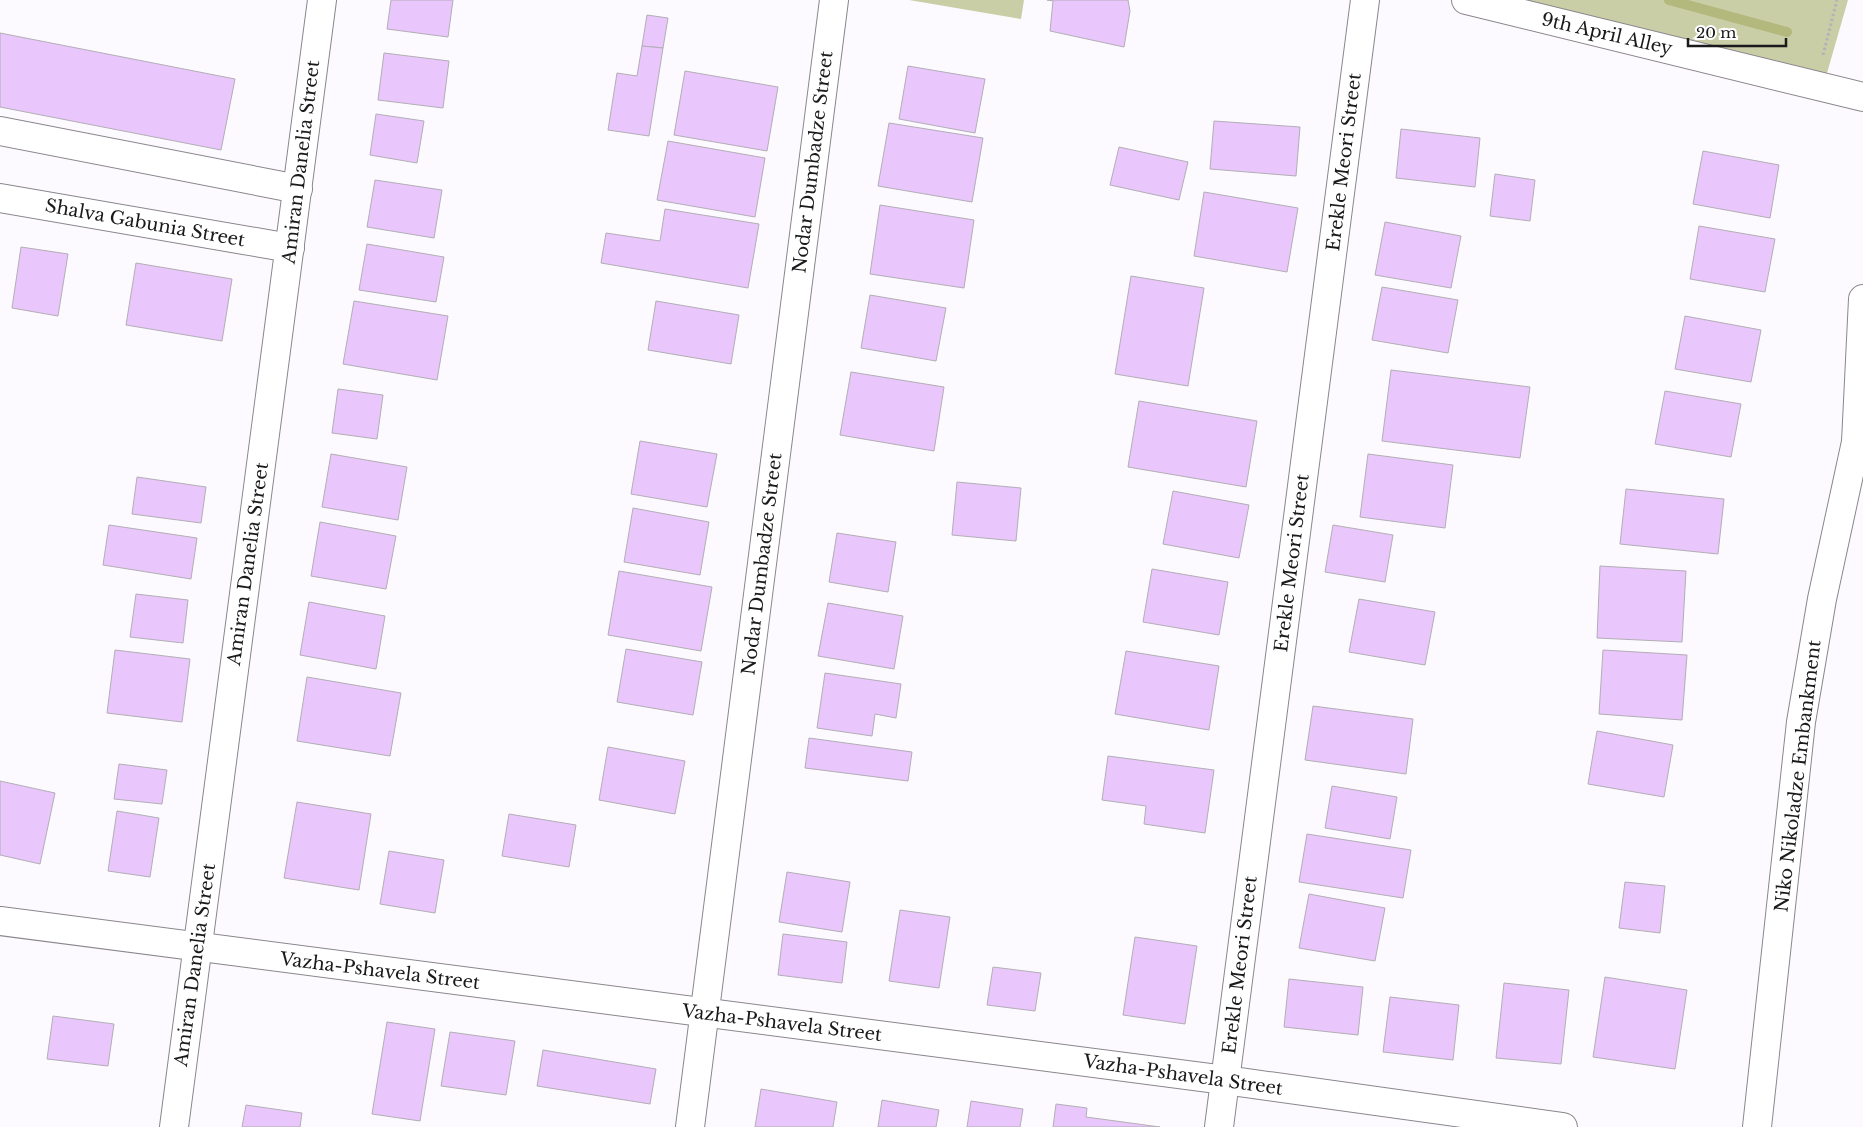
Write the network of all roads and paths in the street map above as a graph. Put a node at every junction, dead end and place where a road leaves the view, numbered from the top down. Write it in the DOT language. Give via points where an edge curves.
graph roads {
  1 [pos="322,0"];
  2 [pos="834,0"];
  3 [pos="1365,0"];
  4 [pos="1466,0"];
  5 [pos="1837,0"];
  6 [pos="1816,84"];
  7 [pos="1863,97"];
  8 [pos="0,131"];
  9 [pos="298,189"];
  10 [pos="0,198"];
  11 [pos="290,248"];
  12 [pos="1863,299"];
  13 [pos="1859,436"];
  14 [pos="0,921"];
  15 [pos="197,947"];
  16 [pos="705,1013"];
  17 [pos="1225,1080"];
  18 [pos="174,1127"];
  19 [pos="690,1127"];
  20 [pos="1219,1127"];
  21 [pos="1563,1127"];
  22 [pos="1757,1127"];
  1 -- 9 [label="street, Amiran Danelia Street"];
  2 -- 16 [label="street, Nodar Dumbadze Street"];
  3 -- 17 [label="street, Erekle Meori Street"];
  4 -- 6 [label="street, 9th April Alley"];
  5 -- 6 [label="path"];
  6 -- 7 [label="street, 9th April Alley"];
  8 -- 9 [label="street"];
  9 -- 11 [label="street, Amiran Danelia Street"];
  10 -- 11 [label="street, Shalva Gabunia Street"];
  11 -- 15 [label="street, Amiran Danelia Street"];
  12 -- 13 [label="street, Niko Nikoladze Embankment"];
  13 -- 22 [label="street, Niko Nikoladze Embankment" via="1822,598 1801,722"];
  14 -- 15 [label="street, Vazha-Pshavela Street"];
  15 -- 16 [label="street, Vazha-Pshavela Street"];
  15 -- 18 [label="street, Amiran Danelia Street"];
  16 -- 17 [label="street, Vazha-Pshavela Street"];
  16 -- 19 [label="street, Nodar Dumbadze Street"];
  17 -- 20 [label="street, Erekle Meori Street"];
  17 -- 21 [label="street, Vazha-Pshavela Street"];
}
